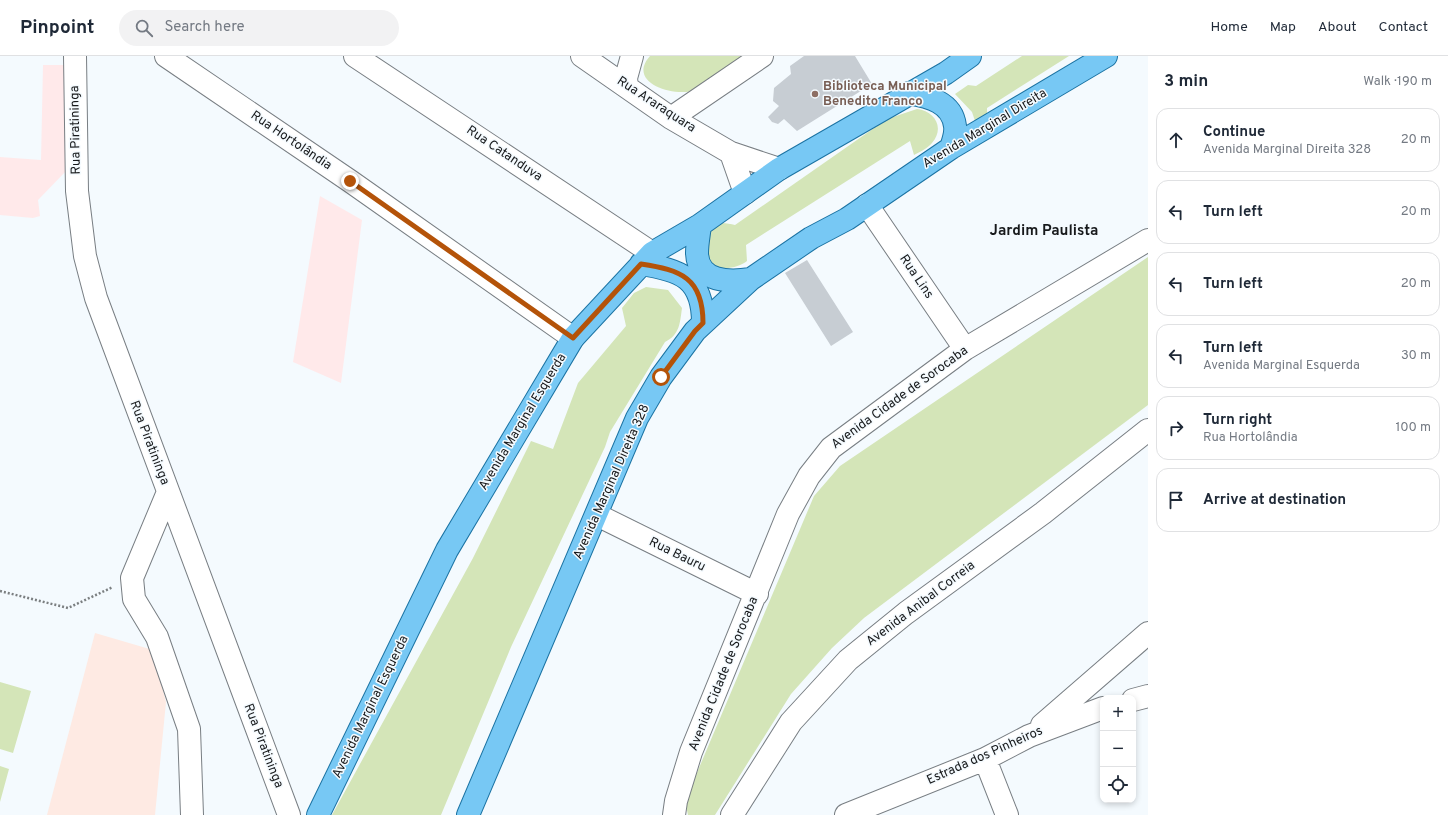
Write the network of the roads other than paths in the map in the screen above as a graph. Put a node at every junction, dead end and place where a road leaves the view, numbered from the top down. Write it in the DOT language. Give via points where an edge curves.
graph roads {
  1 [pos="75,56"];
  2 [pos="166,56"];
  3 [pos="355,56"];
  4 [pos="582,56"];
  5 [pos="632,56"];
  6 [pos="762,56"];
  7 [pos="970,56"];
  8 [pos="1106,56"];
  9 [pos="627,87"];
  10 [pos="909,93"];
  11 [pos="671,118"];
  12 [pos="951,148"];
  13 [pos="731,152"];
  14 [pos="779,169"];
  15 [pos="745,193"];
  16 [pos="867,205"];
  17 [pos="700,225"];
  18 [pos="1148,240"];
  19 [pos="647,259"];
  20 [pos="751,278"];
  21 [pos="703,323"];
  22 [pos="573,338"];
  23 [pos="965,349"];
  24 [pos="1148,430"];
  25 [pos="168,492"];
  26 [pos="597,515"];
  27 [pos="757,594"];
  28 [pos="1148,633"];
  29 [pos="1148,696"];
  30 [pos="1136,699"];
  31 [pos="1100,709"];
  32 [pos="1029,736"];
  33 [pos="985,759"];
  34 [pos="192,815"];
  35 [pos="289,815"];
  36 [pos="318,815"];
  37 [pos="468,815"];
  38 [pos="674,815"];
  39 [pos="732,815"];
  40 [pos="846,815"];
  41 [pos="1007,815"];
  1 -- 25 [label="street, Rua Piratininga" via="76,191 85,256 96,298"];
  2 -- 22 [label="street, Rua Hortolândia" via="350,181"];
  3 -- 19 [label="street, Rua Catanduva"];
  4 -- 9 [label="street, Rua Araraquara"];
  5 -- 9 [label="street" via="626,78"];
  6 -- 11 [label="street"];
  7 -- 10 [label="main road, Avenida Marginal Esquerda"];
  8 -- 12 [label="main road, Avenida Marginal Direita"];
  9 -- 11 [label="street, Rua Araraquara"];
  10 -- 12 [label="main road" via="930,97 943,104 955,126"];
  10 -- 14 [label="main road, Avenida Marginal Esquerda"];
  11 -- 13 [label="street, Rua Araraquara"];
  12 -- 16 [label="main road, Avenida Marginal Direita"];
  13 -- 14 [label="street, Rua Araraquara"];
  13 -- 15 [label="street"];
  14 -- 15 [label="main road, Avenida Marginal Esquerda"];
  15 -- 17 [label="main road, Avenida Marginal Esquerda"];
  16 -- 20 [label="main road, Avenida Marginal Direita 328" via="847,219 810,238"];
  16 -- 23 [label="street, Rua Lins"];
  17 -- 19 [label="main road, Avenida Marginal Esquerda"];
  17 -- 20 [label="main road" via="697,254 700,267 715,279 732,282"];
  18 -- 23 [label="street, Avenida Cidade de Sorocaba"];
  19 -- 21 [label="main road" via="683,275 696,288 703,306"];
  19 -- 22 [label="main road, Avenida Marginal Esquerda"];
  20 -- 21 [label="main road, Avenida Marginal Direita 328"];
  21 -- 26 [label="main road, Avenida Marginal Direita 328" via="661,377 637,418"];
  22 -- 36 [label="main road, Avenida Marginal Esquerda" via="447,550"];
  23 -- 27 [label="street, Avenida Cidade de Sorocaba" via="831,448 809,476 788,514"];
  24 -- 39 [label="street, Avenida Anibal Correia" via="848,660 791,722"];
  25 -- 34 [label="street" via="132,578 134,599 156,636 189,729"];
  25 -- 35 [label="street, Rua Piratininga"];
  26 -- 27 [label="street, Rua Bauru"];
  26 -- 37 [label="main road, Avenida Marginal Direita 328"];
  27 -- 38 [label="street, Avenida Cidade de Sorocaba" via="691,752"];
  28 -- 32 [label="street"];
  29 -- 30 [label="street"];
  31 -- 32 [label="street, Estrada dos Pinheiros"];
  32 -- 33 [label="street, Estrada dos Pinheiros"];
  33 -- 40 [label="street, Estrada dos Pinheiros"];
  33 -- 41 [label="street"];
}
